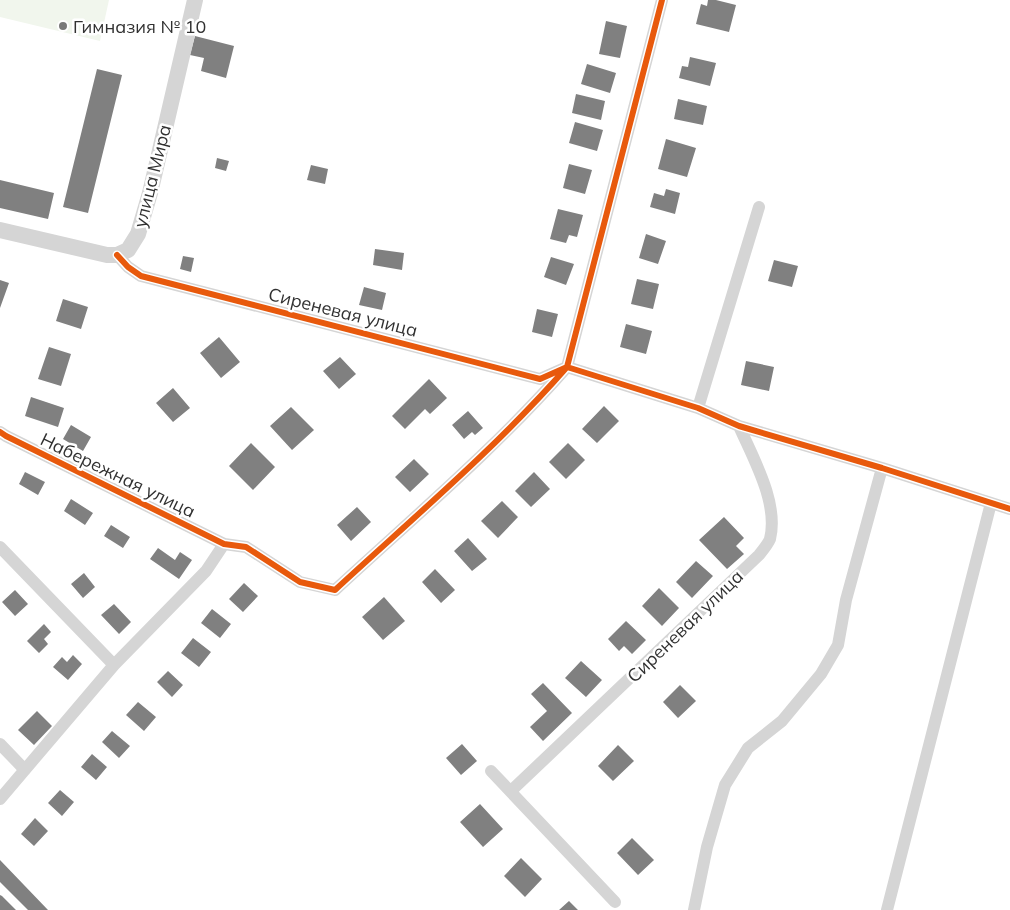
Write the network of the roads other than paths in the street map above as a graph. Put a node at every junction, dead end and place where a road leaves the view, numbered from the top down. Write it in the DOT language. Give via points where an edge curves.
graph roads {
  1 [pos="195,0"];
  2 [pos="662,0"];
  3 [pos="759,207"];
  4 [pos="0,230"];
  5 [pos="117,255"];
  6 [pos="567,367"];
  7 [pos="698,408"];
  8 [pos="740,426"];
  9 [pos="0,432"];
  10 [pos="882,468"];
  11 [pos="991,503"];
  12 [pos="1010,509"];
  13 [pos="224,544"];
  14 [pos="0,547"];
  15 [pos="114,665"];
  16 [pos="0,744"];
  17 [pos="25,770"];
  18 [pos="491,771"];
  19 [pos="510,791"];
  20 [pos="0,800"];
  21 [pos="615,902"];
  22 [pos="694,910"];
  23 [pos="887,910"];
  1 -- 5 [label="street, улица Мира" via="138,234 128,250"];
  2 -- 6 [label="street"];
  3 -- 7 [label="street"];
  4 -- 5 [label="street" via="84,251"];
  5 -- 6 [label="street, Сиреневая улица" via="141,276 540,379"];
  6 -- 7 [label="street"];
  6 -- 13 [label="street" via="453,482 335,590 300,582 246,547"];
  7 -- 8 [label="street"];
  8 -- 10 [label="street"];
  8 -- 19 [label="street, Сиреневая улица" via="763,480 770,506 770,540 759,555"];
  9 -- 13 [label="street, Набережная улица"];
  10 -- 11 [label="street"];
  10 -- 22 [label="street" via="846,600 838,645 821,674 782,721 748,748 725,785 707,847"];
  11 -- 12 [label="street"];
  11 -- 23 [label="street"];
  13 -- 15 [label="street" via="206,571"];
  14 -- 15 [label="street"];
  15 -- 17 [label="street"];
  16 -- 17 [label="street"];
  17 -- 20 [label="street"];
  18 -- 19 [label="street"];
  19 -- 21 [label="street"];
}
